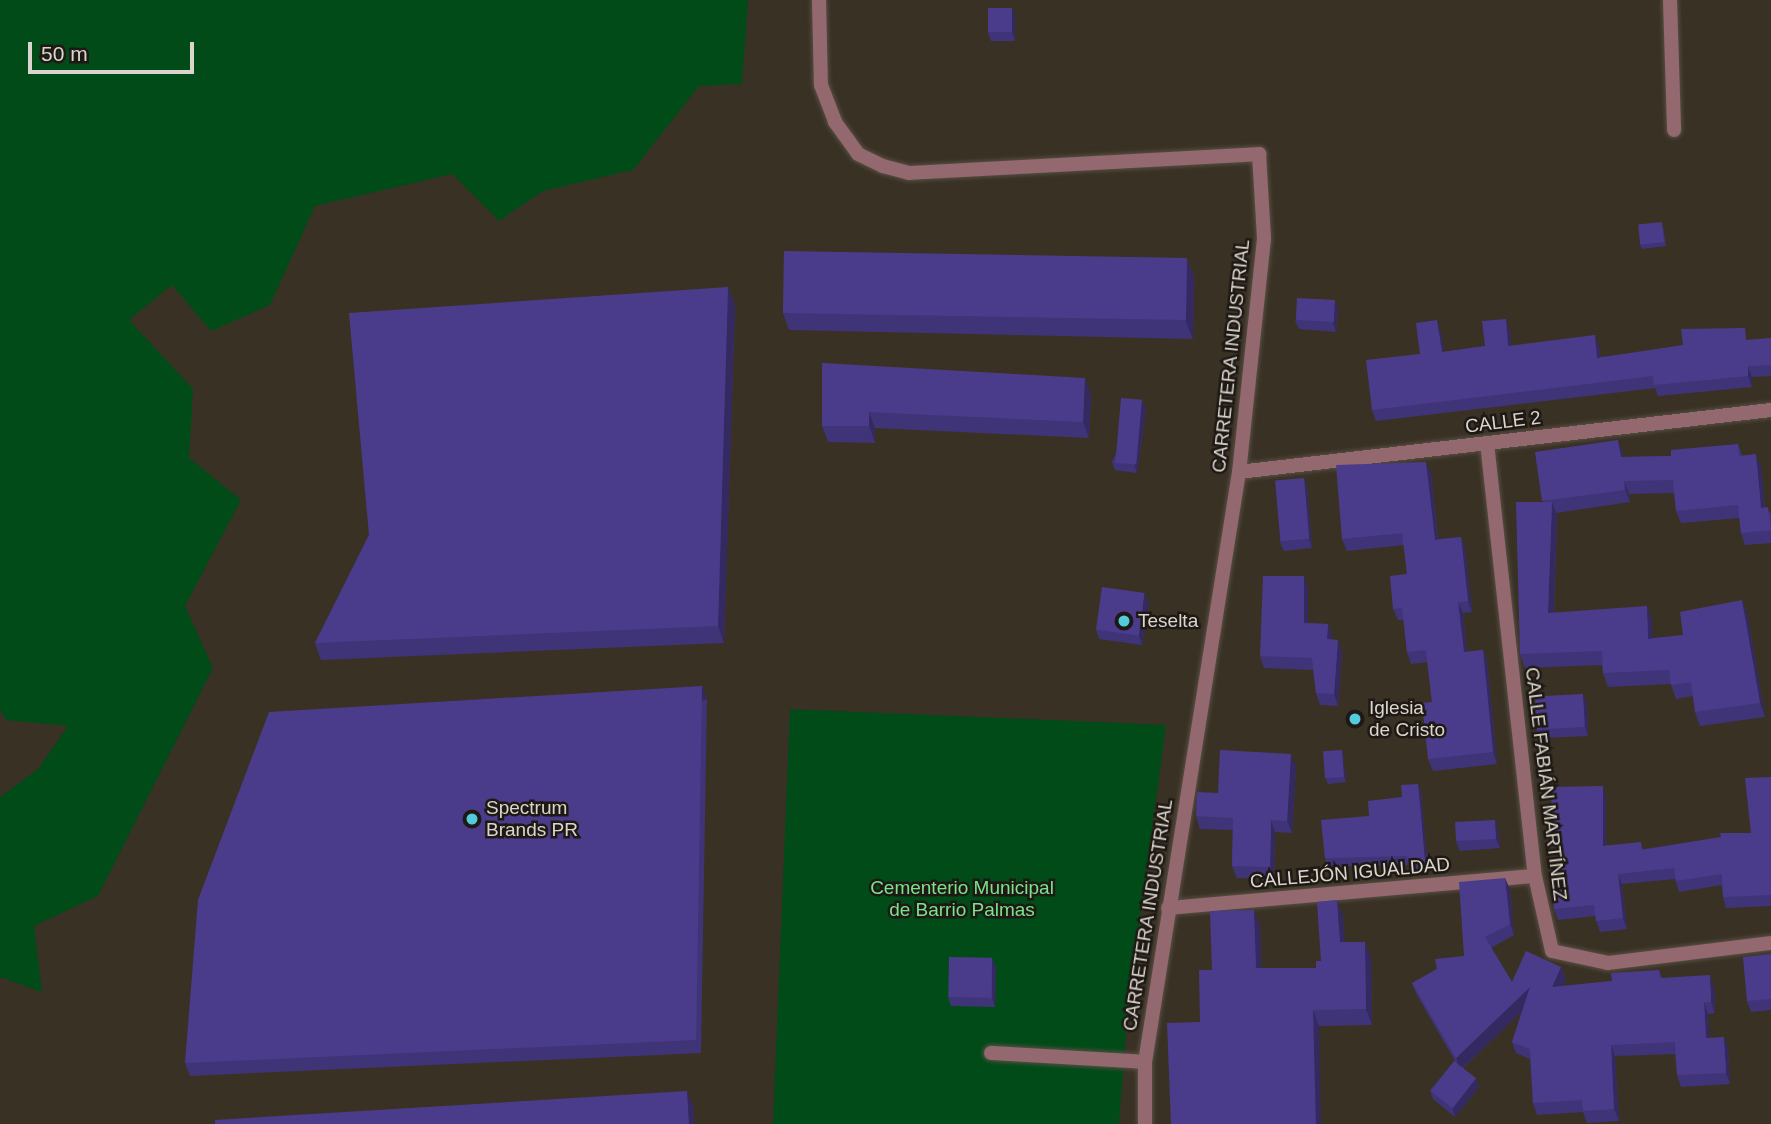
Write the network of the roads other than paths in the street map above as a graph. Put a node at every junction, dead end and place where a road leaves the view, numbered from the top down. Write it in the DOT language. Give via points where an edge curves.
graph roads {
  1 [pos="819,0"];
  2 [pos="1670,0"];
  3 [pos="1674,130"];
  4 [pos="1771,410"];
  5 [pos="1487,443"];
  6 [pos="1239,472"];
  7 [pos="1535,876"];
  8 [pos="1168,908"];
  9 [pos="1771,943"];
  10 [pos="991,1053"];
  11 [pos="1145,1062"];
  12 [pos="1145,1124"];
  1 -- 6 [label="street, CARRETERA INDUSTRIAL" via="821,85 835,122 858,154 883,166 909,173 1259,154 1264,239"];
  2 -- 3 [label="street"];
  4 -- 5 [label="street, CALLE 2"];
  5 -- 6 [label="street, CALLE 2"];
  5 -- 7 [label="street, CALLE FABIÁN MARTÍNEZ"];
  6 -- 8 [label="street, CARRETERA INDUSTRIAL"];
  7 -- 8 [label="street, CALLEJÓN IGUALDAD"];
  7 -- 9 [label="street, CALLE FABIÁN MARTÍNEZ" via="1552,951 1608,963"];
  8 -- 11 [label="street, CARRETERA INDUSTRIAL"];
  10 -- 11 [label="street"];
  11 -- 12 [label="street, CARRETERA INDUSTRIAL"];
}
